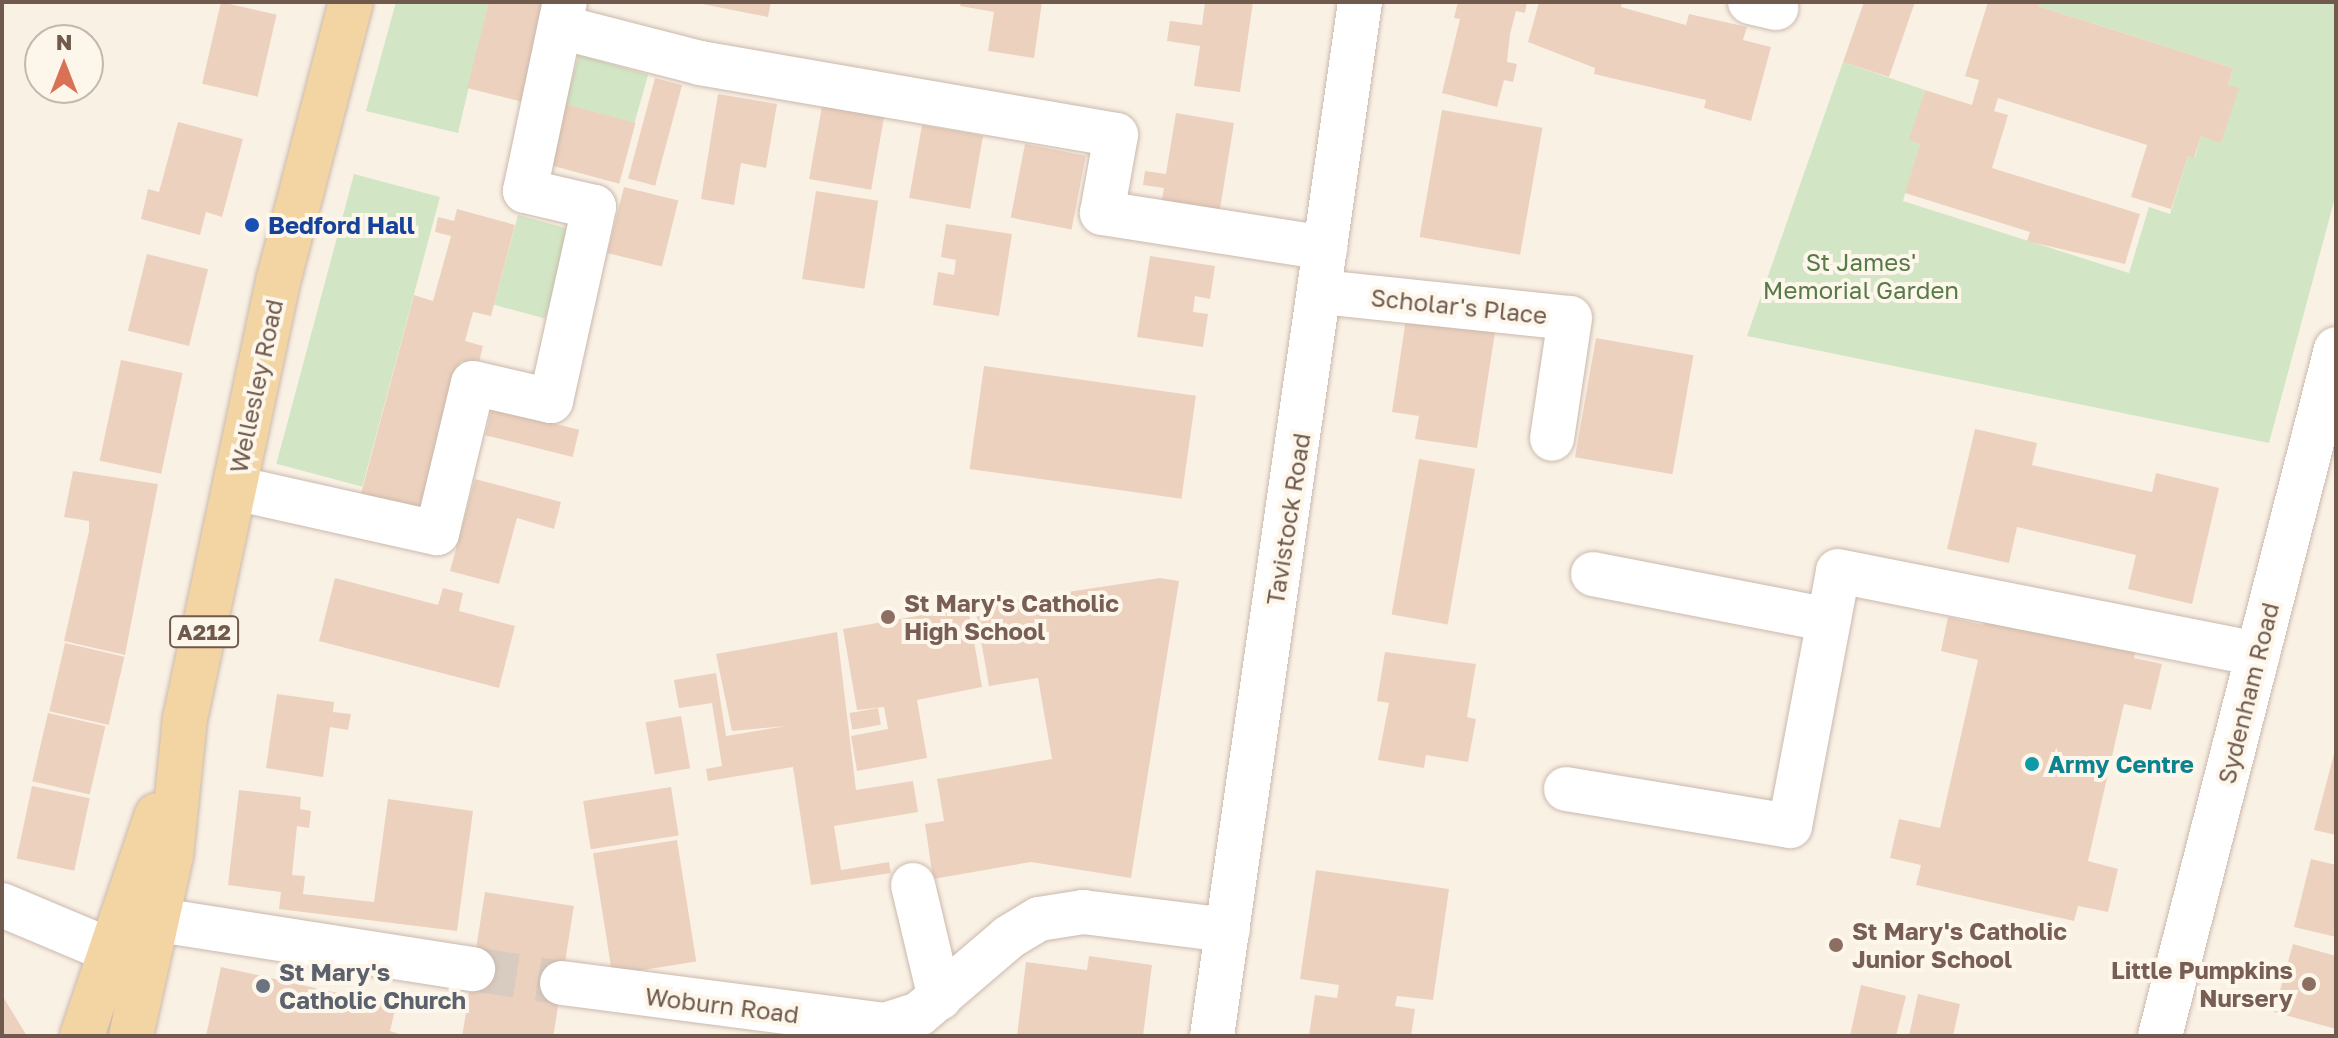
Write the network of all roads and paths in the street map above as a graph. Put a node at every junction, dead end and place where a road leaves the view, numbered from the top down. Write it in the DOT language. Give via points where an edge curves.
graph roads {
  1 [pos="351,2"];
  2 [pos="1360,2"];
  3 [pos="562,14"];
  4 [pos="1325,248"];
  5 [pos="1321,292"];
  6 [pos="2336,349"];
  7 [pos="1552,439"];
  8 [pos="235,488"];
  9 [pos="1593,574"];
  10 [pos="1829,620"];
  11 [pos="2258,654"];
  12 [pos="176,772"];
  13 [pos="1566,789"];
  14 [pos="913,885"];
  15 [pos="2,905"];
  16 [pos="159,920"];
  17 [pos="1228,930"];
  18 [pos="109,950"];
  19 [pos="473,969"];
  20 [pos="562,983"];
  21 [pos="940,998"];
  22 [pos="82,1036"];
  23 [pos="131,1036"];
  24 [pos="1212,1036"];
  25 [pos="2160,1036"];
  1 -- 8 [label="main road, Wellesley Road / A212" via="279,278"];
  2 -- 4 [label="street, Tavistock Road"];
  3 -- 4 [label="street" via="700,63 1116,135 1102,213"];
  3 -- 8 [label="street" via="525,191 594,207 551,401 473,383 437,533"];
  4 -- 5 [label="street, Tavistock Road"];
  5 -- 7 [label="street, Scholar's Place" via="1570,318"];
  5 -- 17 [label="street, Tavistock Road"];
  6 -- 11 [label="street, Sydenham Road"];
  8 -- 12 [label="main road, Wellesley Road / A212"];
  9 -- 10 [label="street"];
  10 -- 11 [label="street" via="1838,571"];
  10 -- 13 [label="street" via="1790,826"];
  11 -- 25 [label="street, Sydenham Road"];
  12 -- 16 [label="main road, Wellesley Road / A212" via="177,808"];
  12 -- 18 [label="main road, Wellesley Road / A212"];
  14 -- 21 [label="street"];
  15 -- 18 [label="street"];
  16 -- 19 [label="street"];
  16 -- 23 [label="main road, Wellesley Road / A212"];
  17 -- 21 [label="street, Woburn Road" via="1083,912 1054,915 1009,937"];
  17 -- 24 [label="street, Tavistock Road"];
  18 -- 22 [label="main road, Wellesley Road / A212"];
  20 -- 21 [label="street, Woburn Road" via="885,1025 911,1018"];
}
